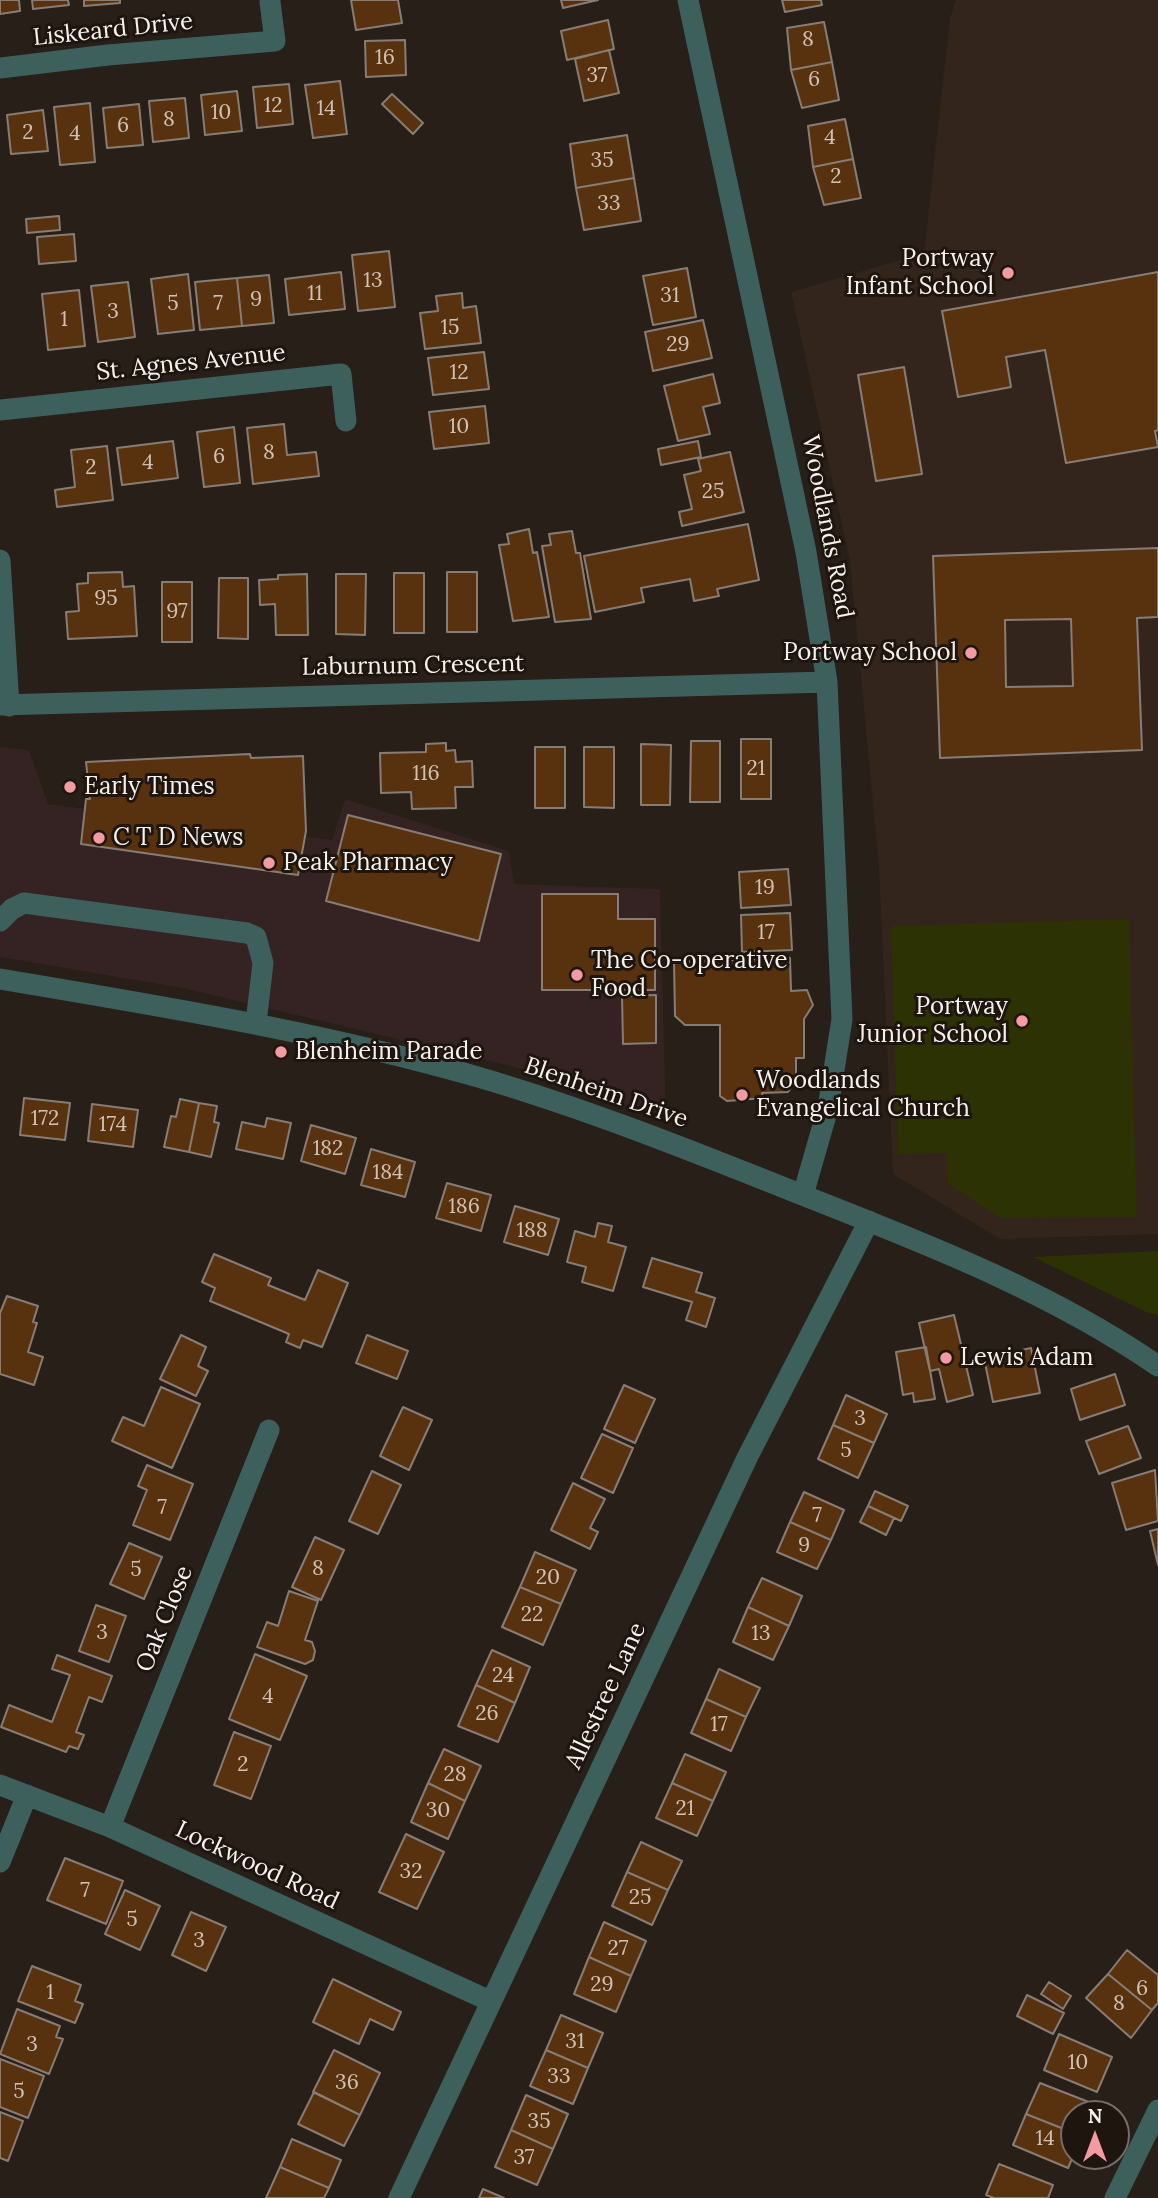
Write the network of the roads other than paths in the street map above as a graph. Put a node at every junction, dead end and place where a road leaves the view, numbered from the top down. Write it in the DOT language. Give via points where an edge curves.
graph roads {
  1 [pos="688,0"];
  2 [pos="270,2"];
  3 [pos="0,68"];
  4 [pos="0,410"];
  5 [pos="346,421"];
  6 [pos="0,560"];
  7 [pos="827,681"];
  8 [pos="5,706"];
  9 [pos="0,921"];
  10 [pos="0,979"];
  11 [pos="256,1023"];
  12 [pos="803,1195"];
  13 [pos="869,1221"];
  14 [pos="1158,1366"];
  15 [pos="269,1430"];
  16 [pos="0,1785"];
  17 [pos="27,1795"];
  18 [pos="110,1827"];
  19 [pos="0,1862"];
  20 [pos="489,2001"];
  21 [pos="1158,2110"];
  22 [pos="399,2198"];
  23 [pos="1115,2198"];
  1 -- 7 [label="street, Woodlands Road" via="798,512"];
  2 -- 3 [label="street, Liskeard Drive" via="275,41"];
  4 -- 5 [label="street, St. Agnes Avenue" via="341,374"];
  6 -- 8 [label="street"];
  7 -- 8 [label="street, Laburnum Crescent"];
  7 -- 12 [label="street, Woodlands Road" via="842,1019 830,1097"];
  9 -- 11 [label="street" via="24,903 247,933 256,937 263,954"];
  10 -- 11 [label="street, Blenheim Drive"];
  11 -- 12 [label="street, Blenheim Drive" via="527,1093 677,1144"];
  12 -- 13 [label="street, Blenheim Drive"];
  13 -- 14 [label="street, Blenheim Drive" via="1036,1292 1109,1332"];
  13 -- 20 [label="street, Allestree Lane" via="748,1457"];
  15 -- 18 [label="street, Oak Close"];
  16 -- 17 [label="street, Lockwood Road"];
  17 -- 18 [label="street, Lockwood Road"];
  17 -- 19 [label="street"];
  18 -- 20 [label="street, Lockwood Road"];
  20 -- 22 [label="street, Allestree Lane"];
  21 -- 23 [label="street"];
}
